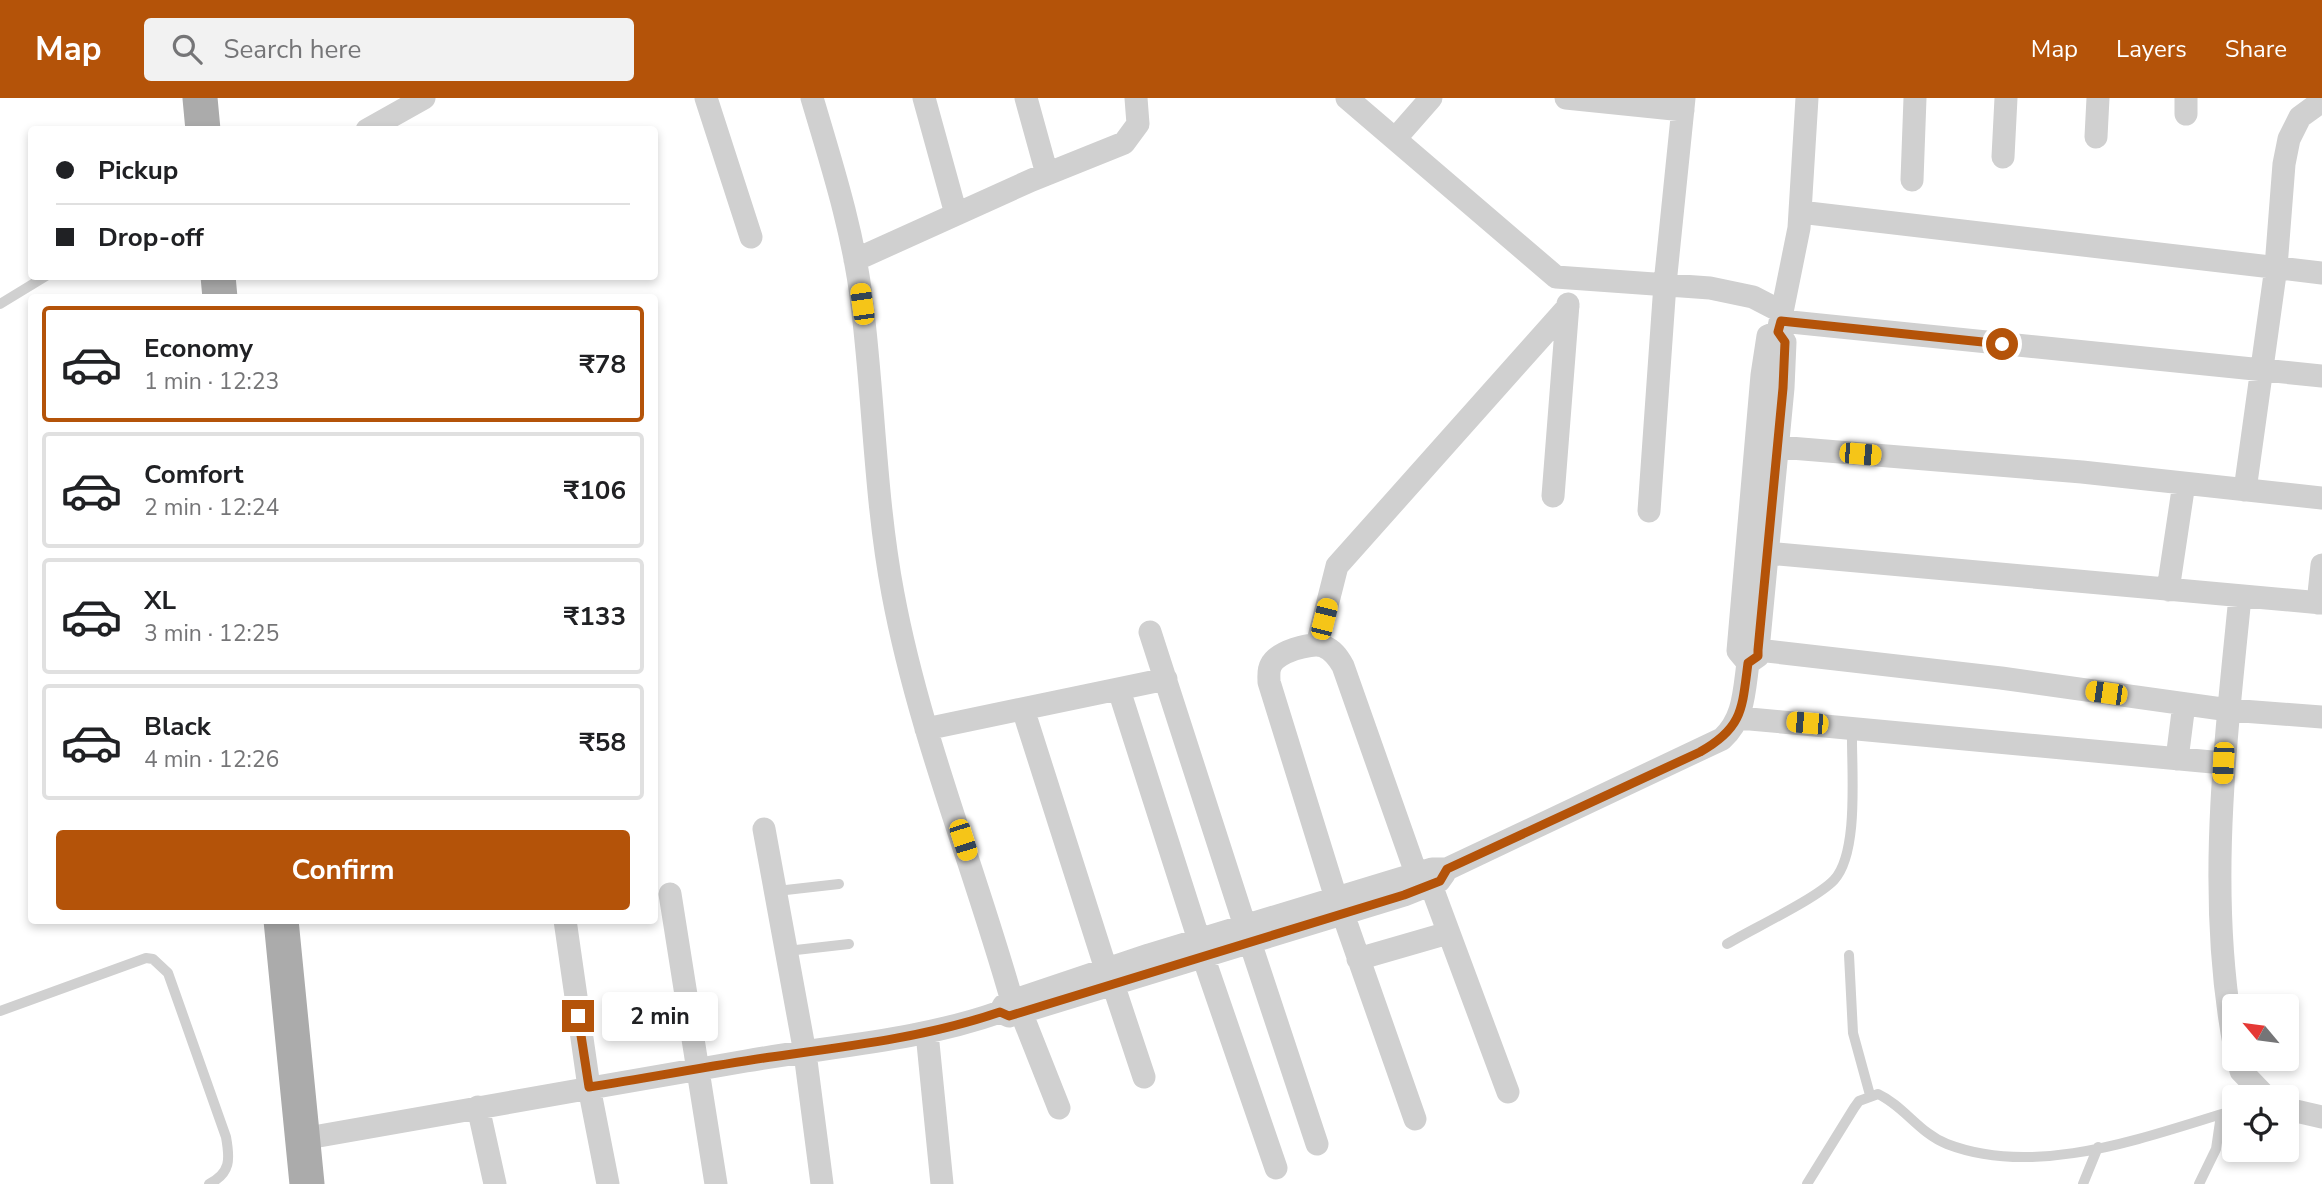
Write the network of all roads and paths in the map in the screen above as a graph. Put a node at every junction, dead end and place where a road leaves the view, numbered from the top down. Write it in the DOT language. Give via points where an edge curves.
graph roads {
  1 [pos="200,98"];
  2 [pos="424,98"];
  3 [pos="706,98"];
  4 [pos="812,98"];
  5 [pos="924,98"];
  6 [pos="1026,98"];
  7 [pos="1136,98"];
  8 [pos="1347,98"];
  9 [pos="1431,98"];
  10 [pos="1566,98"];
  11 [pos="1807,98"];
  12 [pos="1915,98"];
  13 [pos="2006,98"];
  14 [pos="2098,98"];
  15 [pos="2322,101"];
  16 [pos="1683,104"];
  17 [pos="203,126"];
  18 [pos="374,126"];
  19 [pos="2096,137"];
  20 [pos="1395,139"];
  21 [pos="2003,156"];
  22 [pos="1047,174"];
  23 [pos="1912,180"];
  24 [pos="1800,212"];
  25 [pos="956,214"];
  26 [pos="751,237"];
  27 [pos="855,260"];
  28 [pos="2276,267"];
  29 [pos="2322,273"];
  30 [pos="39,280"];
  31 [pos="1570,280"];
  32 [pos="1665,284"];
  33 [pos="0,304"];
  34 [pos="1568,307"];
  35 [pos="1780,322"];
  36 [pos="2263,370"];
  37 [pos="2322,376"];
  38 [pos="1777,447"];
  39 [pos="2184,483"];
  40 [pos="2245,489"];
  41 [pos="1553,496"];
  42 [pos="2322,498"];
  43 [pos="1648,511"];
  44 [pos="1767,553"];
  45 [pos="2322,565"];
  46 [pos="2168,590"];
  47 [pos="2240,597"];
  48 [pos="2320,603"];
  49 [pos="1150,632"];
  50 [pos="1317,645"];
  51 [pos="1753,657"];
  52 [pos="1166,679"];
  53 [pos="1119,690"];
  54 [pos="2185,704"];
  55 [pos="1023,709"];
  56 [pos="2228,710"];
  57 [pos="2322,717"];
  58 [pos="1739,718"];
  59 [pos="1852,727"];
  60 [pos="926,729"];
  61 [pos="2177,759"];
  62 [pos="2223,763"];
  63 [pos="764,829"];
  64 [pos="1431,876"];
  65 [pos="839,884"];
  66 [pos="777,891"];
  67 [pos="670,894"];
  68 [pos="1339,906"];
  69 [pos="281,924"];
  70 [pos="566,924"];
  71 [pos="1448,933"];
  72 [pos="1248,934"];
  73 [pos="849,944"];
  74 [pos="1727,944"];
  75 [pos="1201,948"];
  76 [pos="786,951"];
  77 [pos="1849,956"];
  78 [pos="1358,959"];
  79 [pos="1109,977"];
  80 [pos="2226,994"];
  81 [pos="1011,1009"];
  82 [pos="0,1011"];
  83 [pos="927,1032"];
  84 [pos="805,1053"];
  85 [pos="697,1070"];
  86 [pos="2241,1071"];
  87 [pos="1144,1077"];
  88 [pos="2254,1085"];
  89 [pos="589,1087"];
  90 [pos="1508,1092"];
  91 [pos="1870,1095"];
  92 [pos="478,1107"];
  93 [pos="1059,1108"];
  94 [pos="2299,1111"];
  95 [pos="2221,1115"];
  96 [pos="2322,1116"];
  97 [pos="1415,1119"];
  98 [pos="302,1139"];
  99 [pos="1317,1144"];
  100 [pos="2098,1147"];
  101 [pos="1276,1168"];
  102 [pos="209,1184"];
  103 [pos="307,1184"];
  104 [pos="495,1184"];
  105 [pos="608,1184"];
  106 [pos="716,1184"];
  107 [pos="822,1184"];
  108 [pos="942,1184"];
  109 [pos="1807,1184"];
  110 [pos="2083,1184"];
  111 [pos="2199,1184"];
  1 -- 17 [label="main road"];
  2 -- 18 [label="street"];
  3 -- 26 [label="street"];
  4 -- 27 [label="street"];
  5 -- 25 [label="street"];
  6 -- 22 [label="street"];
  7 -- 22 [label="street" via="1138,124 1124,143"];
  8 -- 20 [label="street"];
  9 -- 20 [label="street"];
  10 -- 16 [label="street"];
  11 -- 24 [label="street"];
  12 -- 23 [label="street"];
  13 -- 21 [label="street"];
  14 -- 19 [label="street"];
  15 -- 28 [label="street" via="2300,117 2289,139"];
  16 -- 32 [label="street"];
  20 -- 31 [label="street" via="1545,270"];
  22 -- 25 [label="street"];
  24 -- 28 [label="street"];
  24 -- 35 [label="street"];
  25 -- 27 [label="street"];
  27 -- 60 [label="street" via="892,591"];
  28 -- 29 [label="street"];
  28 -- 36 [label="street"];
  30 -- 33 [label="lane"];
  31 -- 32 [label="street"];
  31 -- 34 [label="street"];
  32 -- 35 [label="street" via="1735,292"];
  32 -- 43 [label="street"];
  34 -- 41 [label="street"];
  34 -- 50 [label="street" via="1337,566"];
  35 -- 36 [label="street"];
  35 -- 38 [label="street" via="1785,342"];
  35 -- 51 [label="street" via="1768,336 1762,375 1738,651"];
  36 -- 37 [label="street"];
  36 -- 40 [label="street"];
  38 -- 39 [label="street"];
  38 -- 44 [label="street"];
  39 -- 40 [label="street"];
  39 -- 46 [label="street"];
  40 -- 42 [label="street"];
  44 -- 46 [label="street"];
  44 -- 51 [label="street"];
  45 -- 48 [label="street"];
  46 -- 47 [label="street"];
  47 -- 48 [label="street"];
  47 -- 56 [label="street"];
  49 -- 52 [label="street"];
  50 -- 64 [label="street" via="1332,651 1343,666"];
  50 -- 68 [label="street" via="1276,659 1270,665 1269,682"];
  51 -- 54 [label="street" via="2001,678"];
  51 -- 58 [label="street"];
  52 -- 53 [label="street"];
  52 -- 72 [label="street"];
  53 -- 55 [label="street"];
  53 -- 75 [label="street"];
  54 -- 56 [label="street"];
  54 -- 61 [label="street"];
  55 -- 60 [label="street"];
  55 -- 79 [label="street"];
  56 -- 57 [label="street"];
  56 -- 62 [label="street"];
  58 -- 59 [label="street"];
  58 -- 64 [label="street" via="1722,739 1700,752"];
  59 -- 61 [label="street"];
  59 -- 74 [label="lane" via="1849,839 1838,875 1821,890"];
  60 -- 81 [label="street" via="987,912"];
  61 -- 62 [label="street"];
  62 -- 80 [label="street" via="2218,888"];
  63 -- 66 [label="street"];
  64 -- 68 [label="street"];
  64 -- 71 [label="street"];
  65 -- 66 [label="lane"];
  66 -- 76 [label="street"];
  67 -- 85 [label="street"];
  68 -- 72 [label="street"];
  68 -- 78 [label="street"];
  69 -- 98 [label="main road"];
  70 -- 89 [label="street"];
  71 -- 78 [label="street"];
  71 -- 90 [label="street"];
  72 -- 75 [label="street"];
  72 -- 99 [label="street"];
  73 -- 76 [label="lane"];
  75 -- 79 [label="street"];
  75 -- 101 [label="street"];
  76 -- 84 [label="street"];
  77 -- 91 [label="lane" via="1853,1033"];
  78 -- 97 [label="street"];
  79 -- 81 [label="street"];
  79 -- 87 [label="street"];
  81 -- 83 [label="street"];
  81 -- 93 [label="street"];
  82 -- 102 [label="lane" via="146,958 160,964 168,973 226,1137 229,1166"];
  83 -- 84 [label="street"];
  83 -- 108 [label="street"];
  84 -- 85 [label="street"];
  84 -- 107 [label="street"];
  85 -- 89 [label="street"];
  85 -- 106 [label="street"];
  86 -- 88 [label="street"];
  89 -- 92 [label="street"];
  89 -- 105 [label="street"];
  91 -- 100 [label="lane" via="1888,1098 1927,1134 1944,1143 1990,1156"];
  91 -- 109 [label="lane" via="1854,1108"];
  92 -- 98 [label="street"];
  92 -- 104 [label="street"];
  94 -- 96 [label="street"];
  95 -- 100 [label="lane"];
  95 -- 111 [label="lane" via="2216,1149"];
  98 -- 103 [label="main road"];
  100 -- 110 [label="lane"];
}
